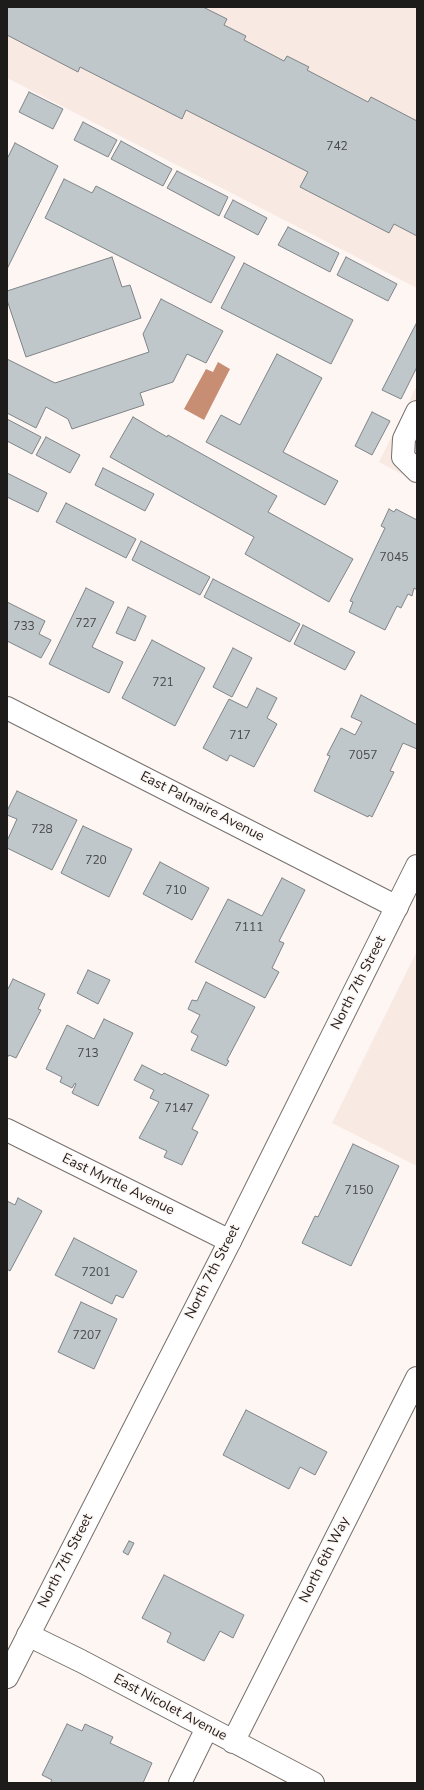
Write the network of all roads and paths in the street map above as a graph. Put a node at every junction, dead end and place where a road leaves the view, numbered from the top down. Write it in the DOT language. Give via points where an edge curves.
graph roads {
  1 [pos="417,412"];
  2 [pos="417,471"];
  3 [pos="7,708"];
  4 [pos="417,866"];
  5 [pos="397,907"];
  6 [pos="7,1130"];
  7 [pos="230,1241"];
  8 [pos="417,1378"];
  9 [pos="28,1635"];
  10 [pos="7,1677"];
  11 [pos="207,1728"];
  12 [pos="233,1742"];
  13 [pos="180,1783"];
  14 [pos="313,1783"];
  1 -- 2 [label="street" via="404,439 403,457"];
  3 -- 5 [label="street, East Palmaire Avenue"];
  4 -- 5 [label="street, North 7th Street"];
  5 -- 7 [label="street, North 7th Street"];
  6 -- 7 [label="street, East Myrtle Avenue"];
  7 -- 9 [label="street, North 7th Street"];
  8 -- 12 [label="street, North 6th Way"];
  9 -- 10 [label="street, North 7th Street"];
  9 -- 11 [label="street, East Nicolet Avenue"];
  11 -- 12 [label="street, East Nicolet Avenue"];
  11 -- 13 [label="street"];
  12 -- 14 [label="street, East Nicolet Avenue"];
}
